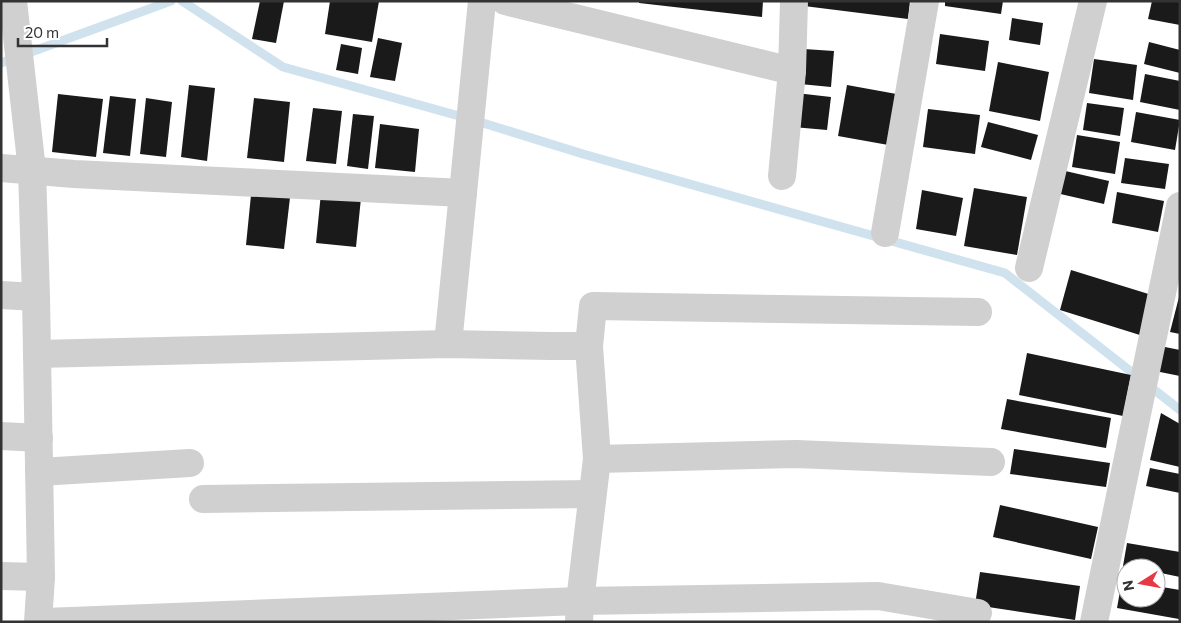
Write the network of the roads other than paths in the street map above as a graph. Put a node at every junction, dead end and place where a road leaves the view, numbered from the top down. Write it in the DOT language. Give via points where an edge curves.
graph roads {
  1 [pos="13,1"];
  2 [pos="482,1"];
  3 [pos="505,1"];
  4 [pos="794,1"];
  5 [pos="925,1"];
  6 [pos="1092,1"];
  7 [pos="792,71"];
  8 [pos="1,168"];
  9 [pos="32,170"];
  10 [pos="782,176"];
  11 [pos="463,193"];
  12 [pos="1180,206"];
  13 [pos="885,233"];
  14 [pos="1029,268"];
  15 [pos="1,295"];
  16 [pos="36,297"];
  17 [pos="978,312"];
  18 [pos="448,344"];
  19 [pos="588,346"];
  20 [pos="37,354"];
  21 [pos="1,436"];
  22 [pos="39,438"];
  23 [pos="597,460"];
  24 [pos="991,462"];
  25 [pos="190,463"];
  26 [pos="39,472"];
  27 [pos="592,494"];
  28 [pos="203,499"];
  29 [pos="1,576"];
  30 [pos="41,577"];
  31 [pos="580,612"];
  32 [pos="978,613"];
  33 [pos="1097,621"];
  34 [pos="38,622"];
  35 [pos="45,622"];
  1 -- 9 [label="street"];
  2 -- 11 [label="street"];
  3 -- 7 [label="street"];
  4 -- 7 [label="street"];
  5 -- 13 [label="street"];
  6 -- 14 [label="street"];
  7 -- 10 [label="street"];
  8 -- 9 [label="street"];
  9 -- 11 [label="street"];
  9 -- 16 [label="street"];
  11 -- 18 [label="street"];
  12 -- 33 [label="street"];
  15 -- 16 [label="street"];
  16 -- 20 [label="street"];
  17 -- 19 [label="street" via="593,306"];
  18 -- 19 [label="street"];
  18 -- 20 [label="street"];
  19 -- 23 [label="street"];
  20 -- 22 [label="street"];
  21 -- 22 [label="street"];
  22 -- 26 [label="street"];
  23 -- 24 [label="street" via="796,454"];
  23 -- 27 [label="street"];
  25 -- 26 [label="street"];
  26 -- 30 [label="street"];
  27 -- 28 [label="street"];
  27 -- 31 [label="street"];
  29 -- 30 [label="street"];
  30 -- 34 [label="street"];
  31 -- 32 [label="street" via="878,596"];
  31 -- 35 [label="street"];
}
